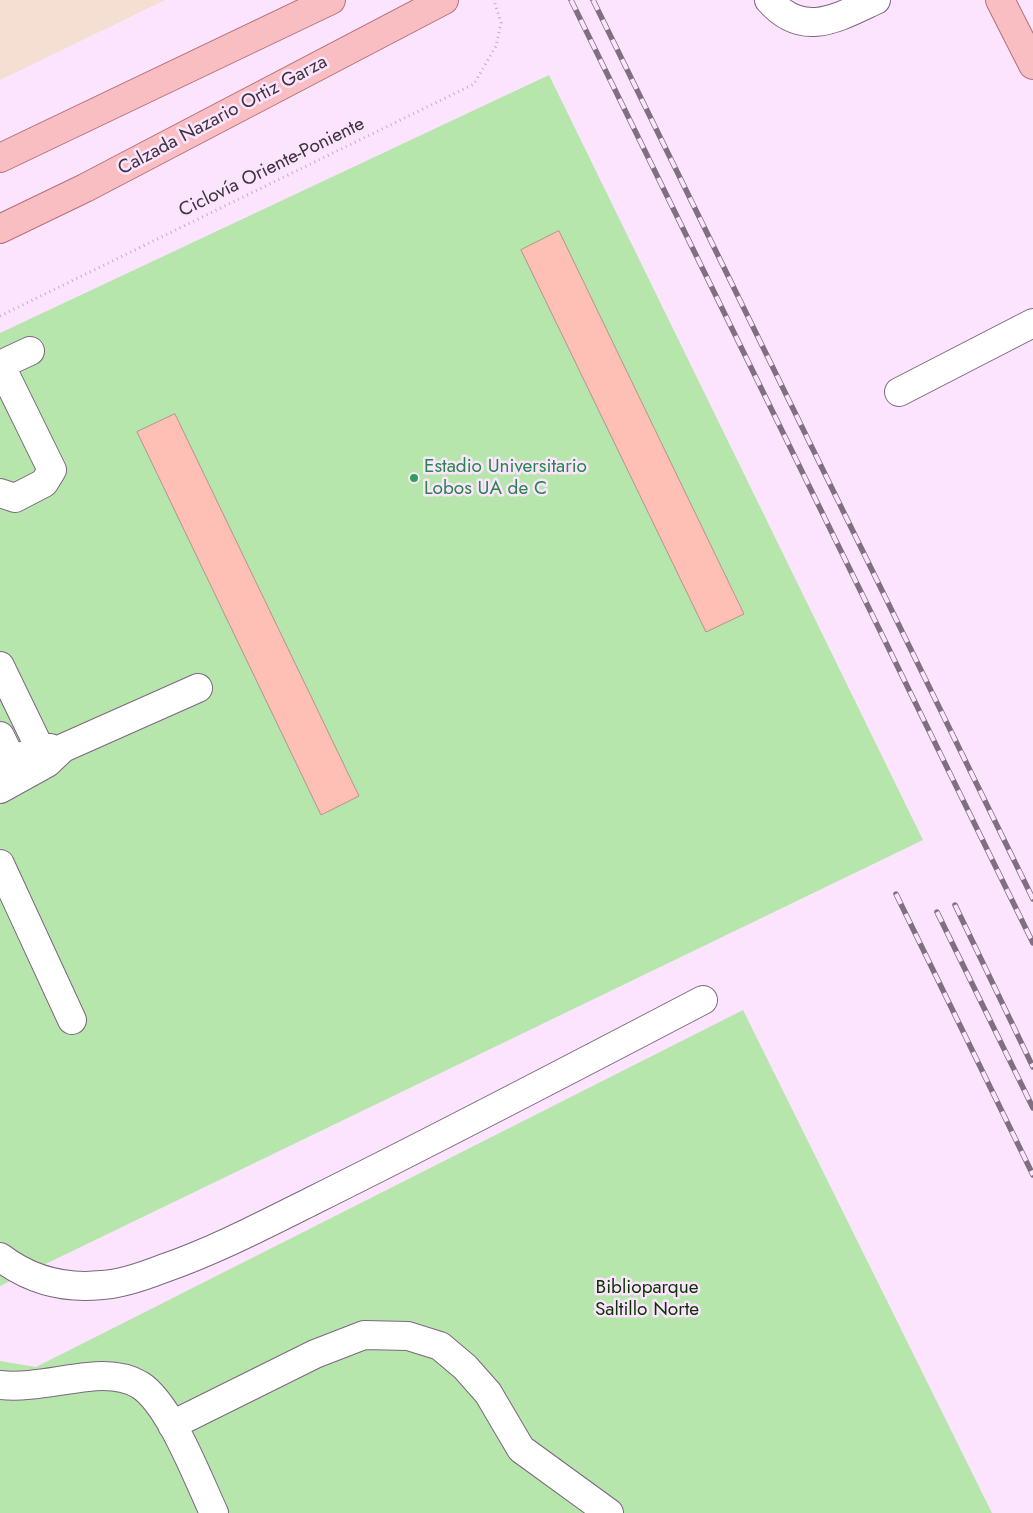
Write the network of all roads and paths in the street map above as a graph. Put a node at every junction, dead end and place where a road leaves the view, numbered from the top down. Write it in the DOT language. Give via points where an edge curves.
graph roads {
  1 [pos="331,0"];
  2 [pos="444,0"];
  3 [pos="494,0"];
  4 [pos="769,0"];
  5 [pos="876,0"];
  6 [pos="1000,0"];
  7 [pos="1033,65"];
  8 [pos="0,158"];
  9 [pos="0,229"];
  10 [pos="0,316"];
  11 [pos="1033,323"];
  12 [pos="30,351"];
  13 [pos="0,364"];
  14 [pos="899,392"];
  15 [pos="0,493"];
  16 [pos="0,666"];
  17 [pos="198,688"];
  18 [pos="0,736"];
  19 [pos="51,753"];
  20 [pos="8,773"];
  21 [pos="0,864"];
  22 [pos="703,1000"];
  23 [pos="72,1020"];
  24 [pos="0,1257"];
  25 [pos="0,1385"];
  26 [pos="172,1425"];
  27 [pos="214,1513"];
  28 [pos="609,1513"];
  1 -- 8 [label="main road"];
  2 -- 9 [label="main road, Calzada Nazario Ortiz Garza" via="85,188"];
  3 -- 10 [label="path, Ciclovía Oriente-Poniente" via="501,23 496,46 474,84"];
  4 -- 5 [label="lane" via="788,17 826,22"];
  6 -- 7 [label="main road"];
  11 -- 14 [label="lane"];
  12 -- 13 [label="lane"];
  13 -- 15 [label="lane" via="52,470 44,483 16,498"];
  16 -- 19 [label="lane"];
  17 -- 19 [label="lane"];
  18 -- 20 [label="lane"];
  19 -- 20 [label="lane"];
  21 -- 23 [label="lane"];
  22 -- 24 [label="lane" via="464,1126 226,1244 183,1262 104,1285 82,1286 56,1284 34,1277"];
  25 -- 26 [label="lane" via="88,1376 118,1377 139,1384 157,1399"];
  26 -- 27 [label="lane"];
  26 -- 28 [label="lane" via="315,1354 364,1335 408,1336 440,1346 465,1367 488,1394 521,1450"];
}
